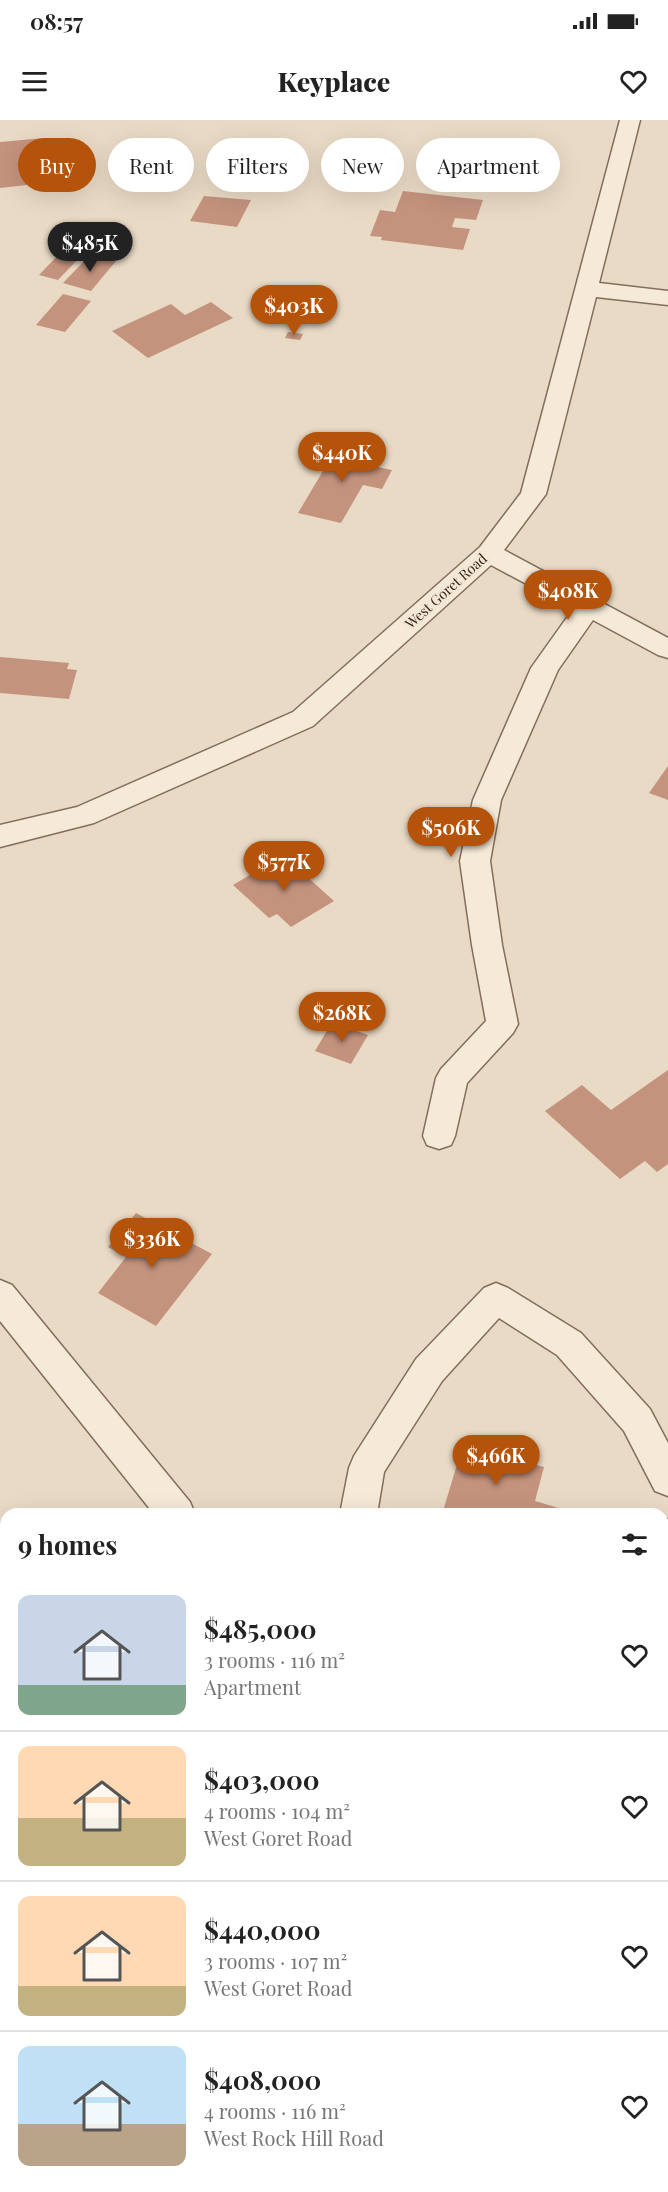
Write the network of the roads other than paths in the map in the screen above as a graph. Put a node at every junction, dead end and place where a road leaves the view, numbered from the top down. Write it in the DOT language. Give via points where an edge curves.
graph roads {
  1 [pos="630,120"];
  2 [pos="587,289"];
  3 [pos="668,298"];
  4 [pos="489,553"];
  5 [pos="589,607"];
  6 [pos="668,649"];
  7 [pos="0,836"];
  8 [pos="439,1136"];
  9 [pos="0,1295"];
  10 [pos="668,1479"];
  11 [pos="172,1508"];
  12 [pos="359,1508"];
  1 -- 2 [label="street, West Goret Road"];
  2 -- 3 [label="street"];
  2 -- 4 [label="street, West Goret Road" via="533,494"];
  4 -- 5 [label="street"];
  4 -- 7 [label="street, West Goret Road" via="303,719 84,816"];
  5 -- 6 [label="street"];
  5 -- 8 [label="street" via="545,668 488,800 475,861 502,1024 452,1078"];
  9 -- 11 [label="street"];
  10 -- 12 [label="street" via="637,1420 569,1344 496,1298 429,1370 367,1468"];
}
